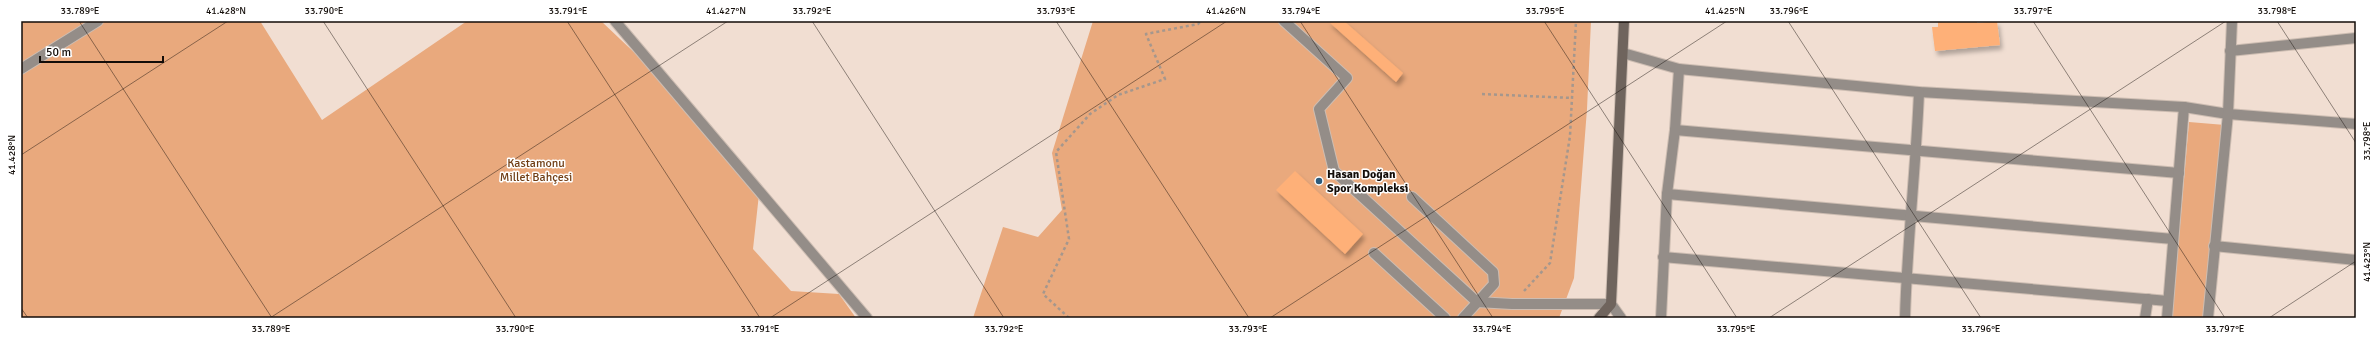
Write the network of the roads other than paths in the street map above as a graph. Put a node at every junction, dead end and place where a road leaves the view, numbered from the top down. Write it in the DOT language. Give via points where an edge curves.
graph roads {
  1 [pos="98,21"];
  2 [pos="615,21"];
  3 [pos="1284,21"];
  4 [pos="1624,21"];
  5 [pos="2232,21"];
  6 [pos="2356,38"];
  7 [pos="2230,51"];
  8 [pos="1623,53"];
  9 [pos="21,69"];
  10 [pos="1678,69"];
  11 [pos="1919,92"];
  12 [pos="2184,107"];
  13 [pos="2228,114"];
  14 [pos="2356,124"];
  15 [pos="1675,130"];
  16 [pos="1916,151"];
  17 [pos="2179,173"];
  18 [pos="1667,194"];
  19 [pos="1412,197"];
  20 [pos="1909,215"];
  21 [pos="2173,238"];
  22 [pos="2214,246"];
  23 [pos="1374,253"];
  24 [pos="1663,257"];
  25 [pos="2356,260"];
  26 [pos="1906,278"];
  27 [pos="2148,299"];
  28 [pos="2168,301"];
  29 [pos="1477,302"];
  30 [pos="1611,304"];
  31 [pos="866,318"];
  32 [pos="1445,318"];
  33 [pos="1463,318"];
  34 [pos="1599,318"];
  35 [pos="1621,318"];
  36 [pos="1661,318"];
  37 [pos="1905,318"];
  38 [pos="2145,318"];
  39 [pos="2167,318"];
  40 [pos="2208,318"];
  1 -- 9 [label="street"];
  2 -- 31 [label="street"];
  3 -- 29 [label="street" via="1347,78 1319,109 1334,171"];
  4 -- 8 [label="street"];
  5 -- 7 [label="street"];
  6 -- 7 [label="street"];
  7 -- 13 [label="street"];
  8 -- 10 [label="street"];
  8 -- 30 [label="street"];
  10 -- 11 [label="street"];
  10 -- 15 [label="street"];
  11 -- 12 [label="street"];
  11 -- 16 [label="street"];
  12 -- 13 [label="street"];
  12 -- 17 [label="street"];
  13 -- 14 [label="street"];
  13 -- 22 [label="street"];
  15 -- 16 [label="street"];
  15 -- 18 [label="street"];
  16 -- 17 [label="street"];
  16 -- 20 [label="street"];
  17 -- 21 [label="street"];
  18 -- 20 [label="street"];
  18 -- 24 [label="street"];
  19 -- 29 [label="street" via="1493,272 1494,284"];
  20 -- 21 [label="street"];
  20 -- 26 [label="street"];
  21 -- 28 [label="street"];
  22 -- 25 [label="street"];
  22 -- 40 [label="street"];
  23 -- 32 [label="street"];
  24 -- 26 [label="street"];
  24 -- 36 [label="street"];
  26 -- 27 [label="street"];
  26 -- 37 [label="street"];
  27 -- 28 [label="street"];
  27 -- 38 [label="street"];
  28 -- 39 [label="street"];
  29 -- 30 [label="street"];
  29 -- 33 [label="street"];
  30 -- 34 [label="street"];
  30 -- 35 [label="street"];
}
